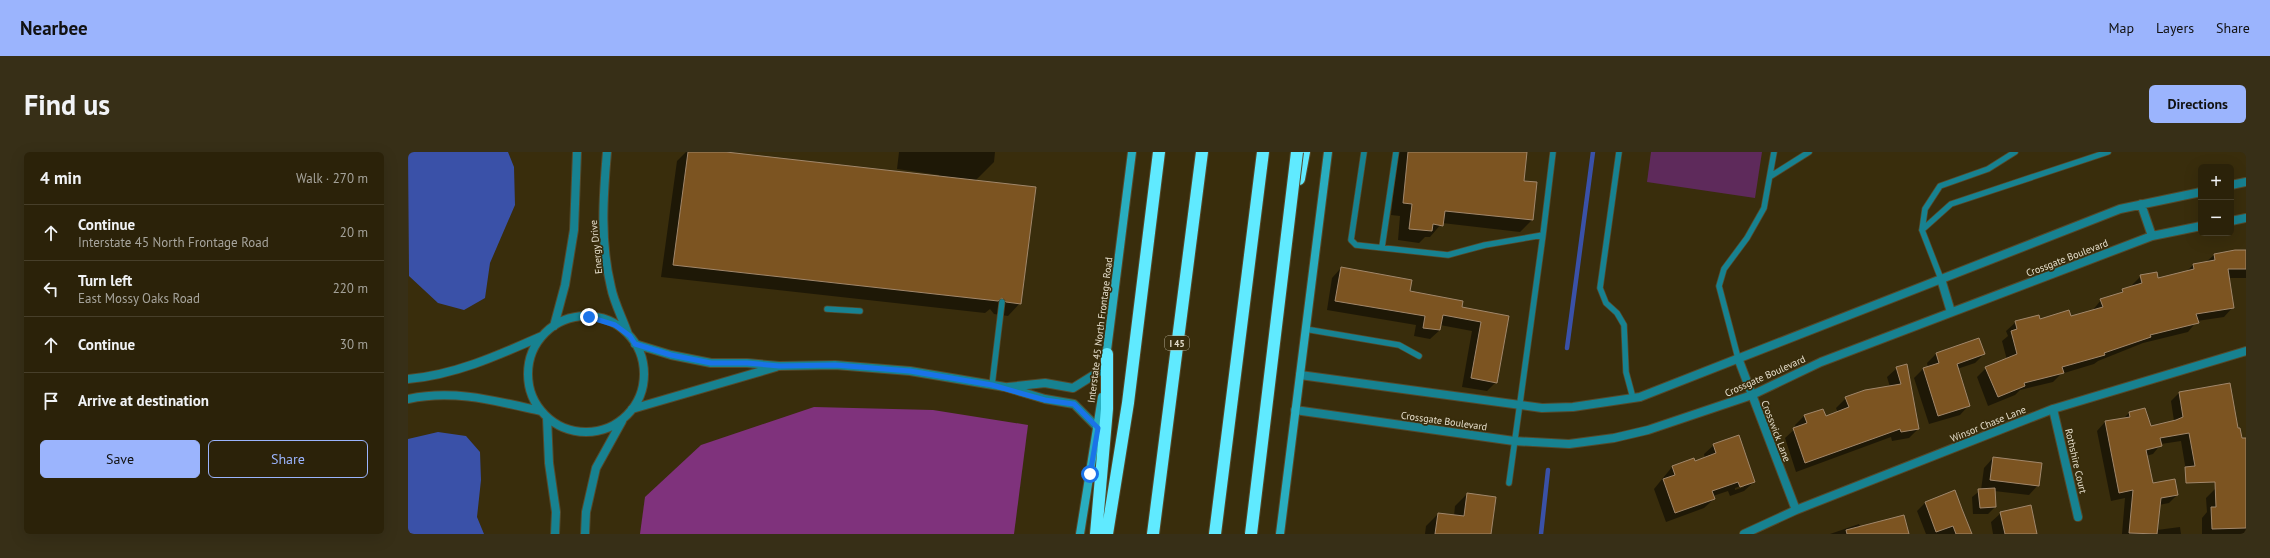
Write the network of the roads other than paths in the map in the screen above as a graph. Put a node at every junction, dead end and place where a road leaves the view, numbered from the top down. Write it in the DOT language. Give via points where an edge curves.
graph roads {
  1 [pos="577,152"];
  2 [pos="607,152"];
  3 [pos="1132,152"];
  4 [pos="1158,152"];
  5 [pos="1202,152"];
  6 [pos="1263,152"];
  7 [pos="1297,152"];
  8 [pos="1304,152"];
  9 [pos="1328,152"];
  10 [pos="1364,152"];
  11 [pos="1396,152"];
  12 [pos="1553,152"];
  13 [pos="1618,152"];
  14 [pos="1774,152"];
  15 [pos="1809,152"];
  16 [pos="2015,152"];
  17 [pos="2108,152"];
  18 [pos="1771,176"];
  19 [pos="2246,182"];
  20 [pos="2234,185"];
  21 [pos="2198,193"];
  22 [pos="2141,204"];
  23 [pos="2246,218"];
  24 [pos="2234,220"];
  25 [pos="2198,227"];
  26 [pos="1922,230"];
  27 [pos="1543,235"];
  28 [pos="2152,236"];
  29 [pos="1382,247"];
  30 [pos="1941,279"];
  31 [pos="1002,302"];
  32 [pos="827,309"];
  33 [pos="860,311"];
  34 [pos="1951,312"];
  35 [pos="554,326"];
  36 [pos="1305,329"];
  37 [pos="543,335"];
  38 [pos="630,336"];
  39 [pos="635,344"];
  40 [pos="2246,351"];
  41 [pos="1107,354"];
  42 [pos="1419,356"];
  43 [pos="1738,358"];
  44 [pos="779,366"];
  45 [pos="1105,368"];
  46 [pos="1300,375"];
  47 [pos="408,379"];
  48 [pos="992,385"];
  49 [pos="1005,387"];
  50 [pos="1752,395"];
  51 [pos="1633,398"];
  52 [pos="408,399"];
  53 [pos="1520,405"];
  54 [pos="2053,409"];
  55 [pos="632,410"];
  56 [pos="1295,410"];
  57 [pos="541,411"];
  58 [pos="547,418"];
  59 [pos="624,418"];
  60 [pos="1098,428"];
  61 [pos="1514,441"];
  62 [pos="1509,483"];
  63 [pos="1796,510"];
  64 [pos="2078,517"];
  65 [pos="555,534"];
  66 [pos="585,534"];
  67 [pos="1080,534"];
  68 [pos="1096,534"];
  69 [pos="1107,534"];
  70 [pos="1153,534"];
  71 [pos="1215,534"];
  72 [pos="1246,534"];
  73 [pos="1250,534"];
  74 [pos="1280,534"];
  75 [pos="1744,534"];
  1 -- 35 [label="street, Energy Drive" via="574,230"];
  2 -- 38 [label="street, Energy Drive" via="602,209 605,256 611,289"];
  3 -- 41 [label="main road, Interstate 45 North Frontage Road"];
  4 -- 69 [label="highway" via="1128,403"];
  5 -- 70 [label="highway, I 45"];
  6 -- 71 [label="highway"];
  7 -- 73 [label="highway, bridge"];
  8 -- 72 [label="highway"];
  9 -- 36 [label="main road"];
  10 -- 29 [label="lane" via="1351,240 1356,245"];
  11 -- 29 [label="lane"];
  12 -- 27 [label="lane"];
  13 -- 51 [label="lane" via="1600,288 1606,303 1617,313 1624,325 1626,372"];
  14 -- 18 [label="lane"];
  15 -- 18 [label="lane"];
  16 -- 26 [label="lane" via="1988,169 1940,186 1925,209"];
  17 -- 26 [label="lane" via="1951,204"];
  18 -- 43 [label="lane" via="1764,208 1747,238 1724,269 1719,286"];
  19 -- 20 [label="street"];
  21 -- 22 [label="street"];
  22 -- 28 [label="street"];
  22 -- 30 [label="street" via="2120,209"];
  23 -- 24 [label="street"];
  25 -- 28 [label="street, Crossgate Boulevard"];
  26 -- 30 [label="lane"];
  27 -- 29 [label="lane" via="1485,245 1448,255"];
  27 -- 53 [label="lane"];
  28 -- 34 [label="street, Crossgate Boulevard"];
  30 -- 34 [label="street"];
  30 -- 43 [label="street"];
  31 -- 48 [label="lane"];
  32 -- 33 [label="lane"];
  34 -- 50 [label="street, Crossgate Boulevard" via="1821,362"];
  35 -- 37 [label="street"];
  35 -- 38 [label="street" via="571,318 594,317 615,325"];
  36 -- 42 [label="lane" via="1399,346"];
  36 -- 46 [label="main road"];
  37 -- 47 [label="street" via="490,359 427,377"];
  37 -- 57 [label="street" via="533,350 528,368 530,390"];
  38 -- 39 [label="street"];
  39 -- 44 [label="street" via="711,363"];
  39 -- 55 [label="street" via="640,352 644,372 641,392"];
  40 -- 54 [label="street, Winsor Chase Lane"];
  41 -- 45 [label="main road, Interstate 45 North Frontage Road"];
  41 -- 68 [label="highway" via="1107,409"];
  43 -- 50 [label="street, Crosswick Lane"];
  43 -- 51 [label="street"];
  44 -- 48 [label="street" via="835,365 910,371"];
  44 -- 55 [label="street"];
  45 -- 49 [label="street" via="1074,388 1045,383"];
  45 -- 60 [label="main road, Interstate 45 North Frontage Road"];
  46 -- 53 [label="street"];
  46 -- 56 [label="main road"];
  48 -- 49 [label="street"];
  49 -- 60 [label="street" via="1045,400 1074,404"];
  50 -- 61 [label="street, Crossgate Boulevard" via="1648,430 1614,438 1569,444"];
  50 -- 63 [label="street, Crosswick Lane"];
  51 -- 53 [label="street" via="1573,407 1542,408"];
  52 -- 57 [label="street" via="462,395"];
  53 -- 61 [label="lane"];
  54 -- 63 [label="street, Winsor Chase Lane"];
  54 -- 64 [label="street, Rothshire Court"];
  55 -- 59 [label="street"];
  56 -- 61 [label="street, Crossgate Boulevard"];
  56 -- 74 [label="main road"];
  57 -- 58 [label="street"];
  58 -- 59 [label="street" via="565,428 586,432 606,429"];
  58 -- 65 [label="street" via="549,463 556,512"];
  59 -- 66 [label="street" via="596,468 586,512"];
  60 -- 67 [label="main road, Interstate 45 North Frontage Road"];
  61 -- 62 [label="lane"];
  63 -- 75 [label="street, Winsor Chase Lane"];
}
